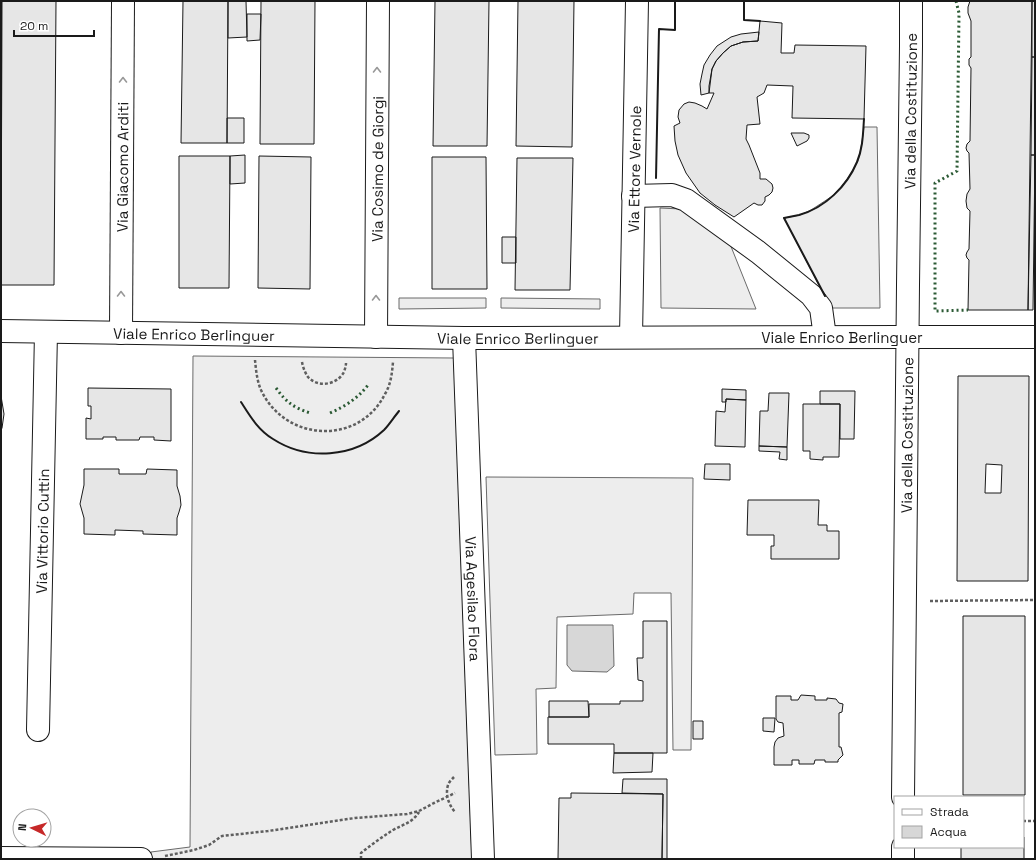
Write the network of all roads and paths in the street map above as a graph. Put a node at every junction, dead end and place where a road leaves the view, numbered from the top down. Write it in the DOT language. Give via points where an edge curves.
graph roads {
  1 [pos="123,1"];
  2 [pos="378,1"];
  3 [pos="637,1"];
  4 [pos="911,1"];
  5 [pos="633,196"];
  6 [pos="1,331"];
  7 [pos="46,332"];
  8 [pos="121,333"];
  9 [pos="376,337"];
  10 [pos="631,337"];
  11 [pos="825,337"];
  12 [pos="908,337"];
  13 [pos="464,338"];
  14 [pos="1035,338"];
  15 [pos="255,360"];
  16 [pos="302,362"];
  17 [pos="393,362"];
  18 [pos="346,363"];
  19 [pos="1035,600"];
  20 [pos="905,601"];
  21 [pos="38,730"];
  22 [pos="481,786"];
  23 [pos="903,796"];
  24 [pos="419,811"];
  25 [pos="1024,821"];
  26 [pos="1035,821"];
  27 [pos="903,848"];
  28 [pos="1,858"];
  29 [pos="141,859"];
  30 [pos="361,859"];
  31 [pos="483,859"];
  32 [pos="903,859"];
  8 -- 1 [label="street, Via Giacomo Arditi, one-way"];
  9 -- 2 [label="street, Via Cosimo de Giorgi, one-way"];
  3 -- 5 [label="street, Via Ettore Vernole"];
  4 -- 12 [label="street, Via della Costituzione"];
  5 -- 10 [label="street, Via Ettore Vernole"];
  5 -- 11 [label="street" via="672,194 686,200 758,252 812,295 821,308"];
  6 -- 7 [label="street, Viale Enrico Berlinguer"];
  7 -- 8 [label="street, Viale Enrico Berlinguer"];
  7 -- 21 [label="street, Via Vittorio Cuttin"];
  8 -- 9 [label="street, Viale Enrico Berlinguer"];
  9 -- 13 [label="street, Viale Enrico Berlinguer"];
  10 -- 11 [label="street, Viale Enrico Berlinguer"];
  10 -- 13 [label="street, Viale Enrico Berlinguer"];
  11 -- 12 [label="street, Viale Enrico Berlinguer"];
  12 -- 14 [label="street, Viale Enrico Berlinguer"];
  12 -- 20 [label="street, Via della Costituzione"];
  13 -- 22 [label="street, Via Agesilao Flora"];
  15 -- 17 [label="path" via="261,389 268,403 292,423 321,432 352,426 377,408 391,380"];
  16 -- 18 [label="path" via="308,377 323,384 332,383 339,378"];
  19 -- 20 [label="path"];
  20 -- 23 [label="street, Via della Costituzione"];
  22 -- 24 [label="path" via="461,789"];
  22 -- 31 [label="street, Via Agesilao Flora"];
  24 -- 29 [label="path" via="222,836 209,845 194,850 171,856"];
  24 -- 30 [label="path" via="414,819 361,853"];
  25 -- 26 [label="path"];
  27 -- 32 [label="street"];
  28 -- 29 [label="street"];
}
